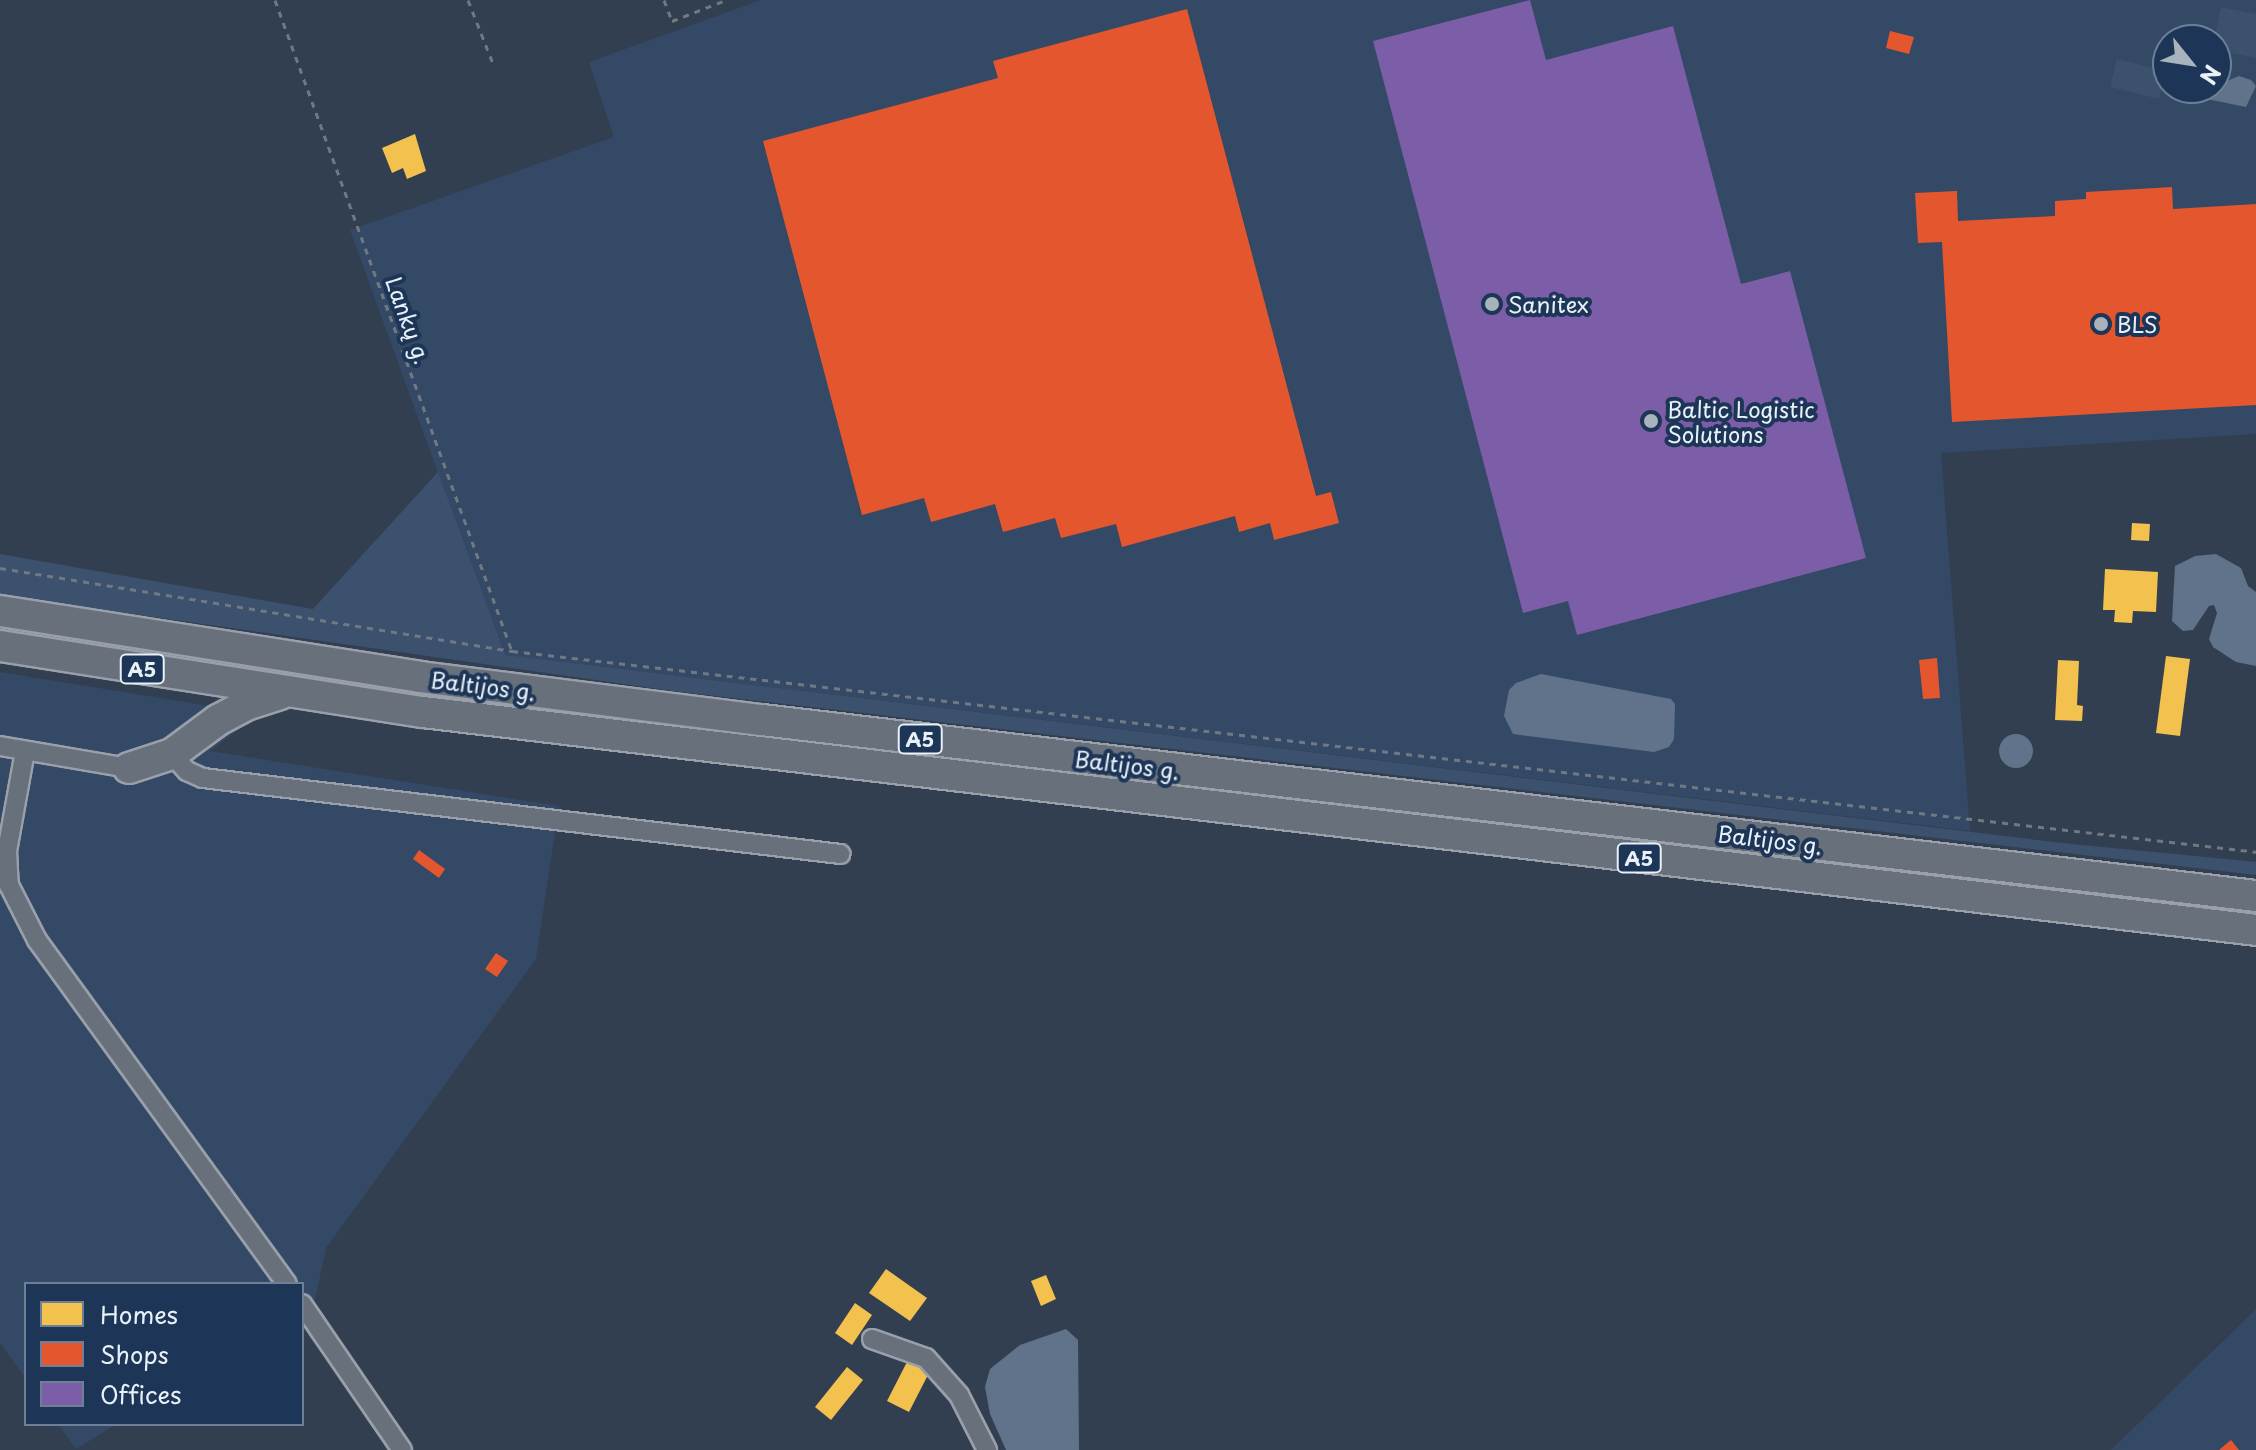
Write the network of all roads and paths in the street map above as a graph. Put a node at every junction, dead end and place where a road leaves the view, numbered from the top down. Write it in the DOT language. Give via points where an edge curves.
graph roads {
  1 [pos="275,0"];
  2 [pos="468,0"];
  3 [pos="664,0"];
  4 [pos="726,0"];
  5 [pos="494,66"];
  6 [pos="0,568"];
  7 [pos="0,611"];
  8 [pos="0,646"];
  9 [pos="512,651"];
  10 [pos="284,692"];
  11 [pos="0,746"];
  12 [pos="25,751"];
  13 [pos="172,754"];
  14 [pos="129,768"];
  15 [pos="2256,852"];
  16 [pos="840,854"];
  17 [pos="2256,896"];
  18 [pos="2256,930"];
  19 [pos="286,1282"];
  20 [pos="304,1307"];
  21 [pos="872,1339"];
  22 [pos="402,1450"];
  23 [pos="987,1450"];
  1 -- 9 [label="path, Lankų g."];
  2 -- 5 [label="path"];
  3 -- 4 [label="path" via="672,21"];
  6 -- 9 [label="path"];
  7 -- 17 [label="highway, Baltijos g. / A5" via="420,677"];
  8 -- 10 [label="highway, Baltijos g. / A5"];
  9 -- 15 [label="path"];
  10 -- 13 [label="highway" via="246,705"];
  10 -- 18 [label="highway, Baltijos g. / A5"];
  11 -- 12 [label="street"];
  12 -- 14 [label="street"];
  12 -- 19 [label="street" via="7,851 9,885 37,940"];
  13 -- 14 [label="highway"];
  13 -- 16 [label="street" via="187,771 203,778"];
  20 -- 22 [label="street"];
  21 -- 23 [label="street" via="926,1358 959,1395"];
}
